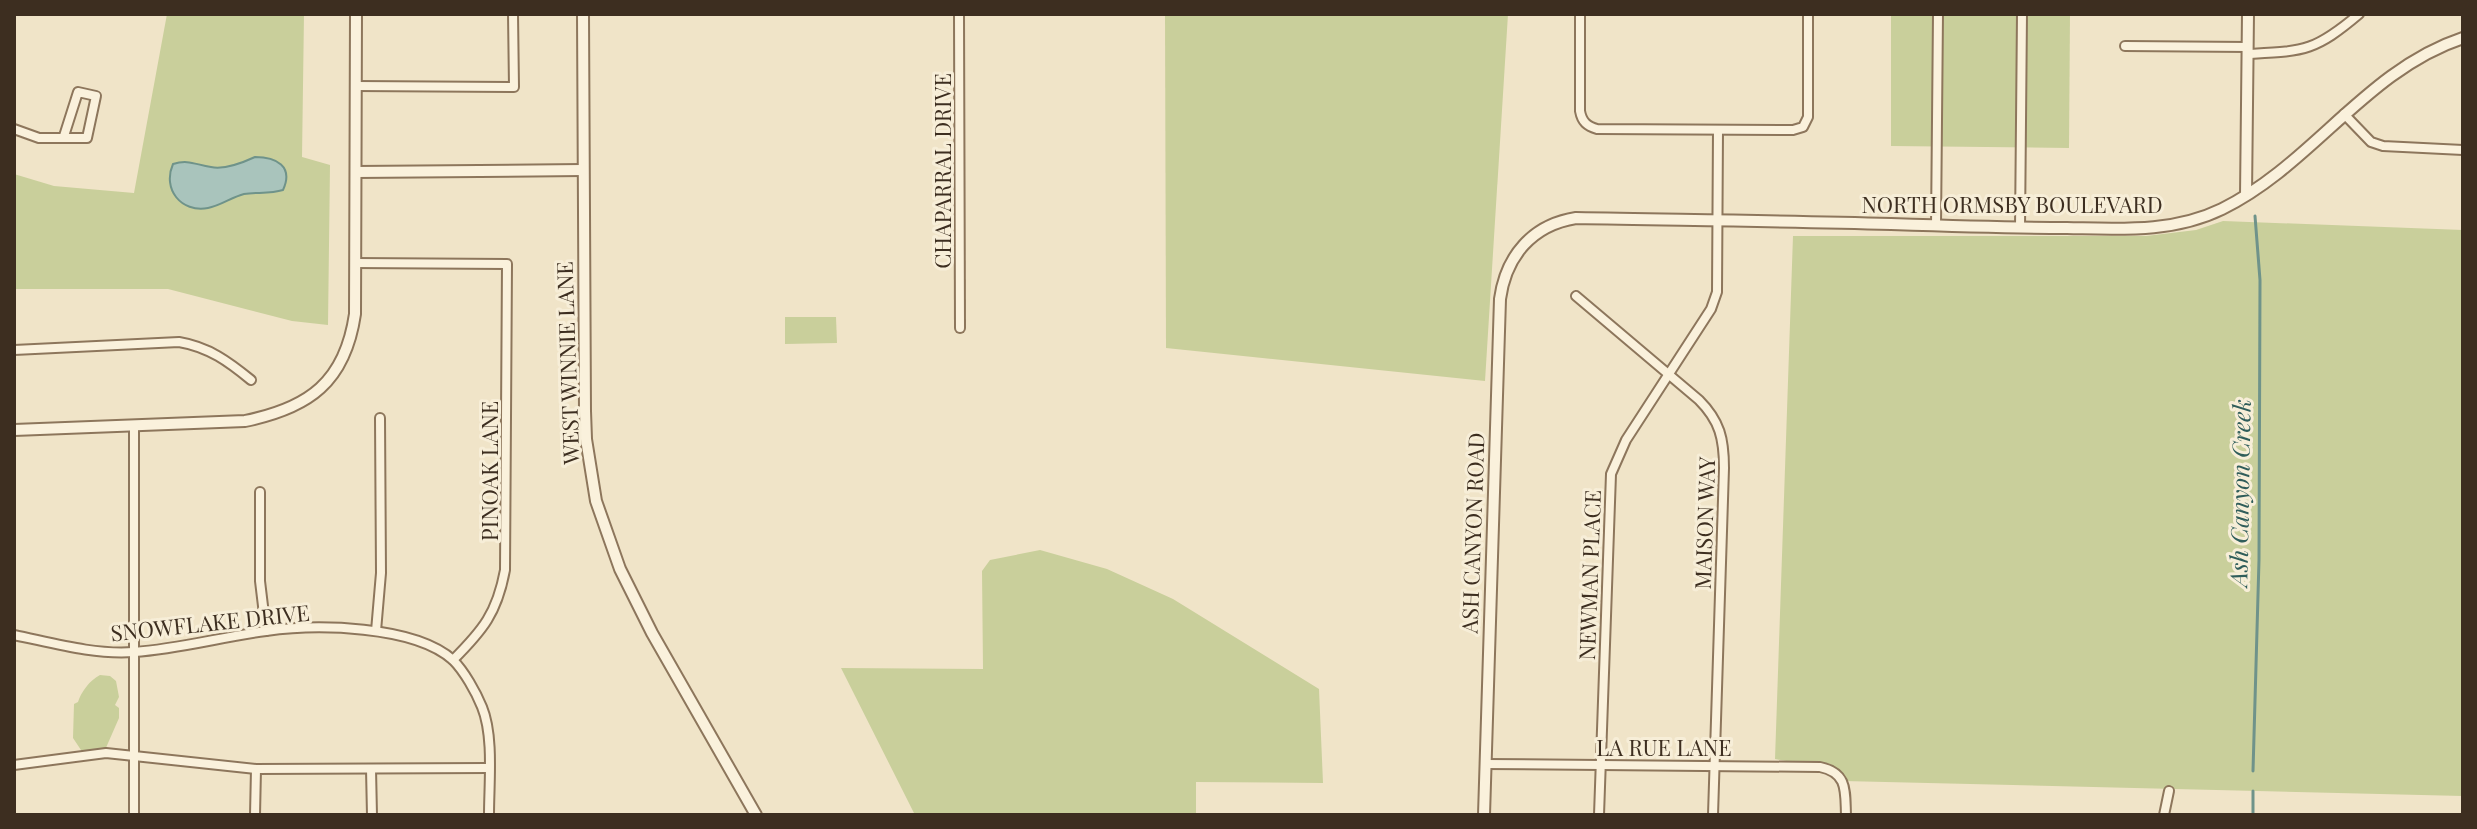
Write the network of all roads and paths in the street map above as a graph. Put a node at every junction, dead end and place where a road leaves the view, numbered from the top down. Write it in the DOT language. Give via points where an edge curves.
graph roads {
  1 [pos="356,14"];
  2 [pos="513,14"];
  3 [pos="583,14"];
  4 [pos="959,14"];
  5 [pos="1580,14"];
  6 [pos="1808,14"];
  7 [pos="1938,14"];
  8 [pos="2022,14"];
  9 [pos="2248,14"];
  10 [pos="2355,15"];
  11 [pos="2463,38"];
  12 [pos="2125,46"];
  13 [pos="2248,51"];
  14 [pos="356,86"];
  15 [pos="2344,114"];
  16 [pos="14,129"];
  17 [pos="1718,130"];
  18 [pos="64,136"];
  19 [pos="2463,150"];
  20 [pos="583,170"];
  21 [pos="356,172"];
  22 [pos="2246,195"];
  23 [pos="1719,221"];
  24 [pos="1936,226"];
  25 [pos="2020,228"];
  26 [pos="1514,255"];
  27 [pos="355,263"];
  28 [pos="1576,296"];
  29 [pos="960,328"];
  30 [pos="14,350"];
  31 [pos="1669,375"];
  32 [pos="251,380"];
  33 [pos="380,418"];
  34 [pos="134,425"];
  35 [pos="14,430"];
  36 [pos="260,492"];
  37 [pos="266,631"];
  38 [pos="376,631"];
  39 [pos="14,635"];
  40 [pos="135,652"];
  41 [pos="453,660"];
  42 [pos="135,755"];
  43 [pos="1485,764"];
  44 [pos="1601,764"];
  45 [pos="14,765"];
  46 [pos="1715,765"];
  47 [pos="488,768"];
  48 [pos="256,769"];
  49 [pos="371,769"];
  50 [pos="2169,791"];
  51 [pos="134,815"];
  52 [pos="255,815"];
  53 [pos="372,815"];
  54 [pos="489,815"];
  55 [pos="756,815"];
  56 [pos="1484,815"];
  57 [pos="1599,815"];
  58 [pos="1713,815"];
  59 [pos="1846,815"];
  60 [pos="2164,815"];
  1 -- 14 [label="street"];
  2 -- 14 [label="street" via="514,87"];
  3 -- 20 [label="street, WEST WINNIE LANE"];
  4 -- 29 [label="street, CHAPARRAL DRIVE"];
  5 -- 17 [label="street" via="1584,122 1597,129"];
  6 -- 17 [label="street" via="1805,125 1793,130"];
  7 -- 24 [label="street"];
  8 -- 25 [label="street"];
  9 -- 13 [label="street"];
  10 -- 13 [label="street" via="2309,49"];
  11 -- 15 [label="street, NORTH ORMSBY BOULEVARD" via="2405,65"];
  12 -- 13 [label="street"];
  13 -- 22 [label="street"];
  14 -- 21 [label="street"];
  15 -- 19 [label="street" via="2371,142 2383,146"];
  15 -- 22 [label="street, NORTH ORMSBY BOULEVARD"];
  16 -- 18 [label="street" via="39,138"];
  17 -- 23 [label="street, NEWMAN PLACE"];
  18 -- 18 [label="street" via="87,138 96,96 78,92"];
  20 -- 21 [label="street"];
  20 -- 55 [label="street, WEST WINNIE LANE" via="586,439 596,501 629,589"];
  21 -- 27 [label="street"];
  22 -- 25 [label="street, NORTH ORMSBY BOULEVARD" via="2224,209 2173,225"];
  23 -- 24 [label="street, NORTH ORMSBY BOULEVARD"];
  23 -- 26 [label="street, NORTH ORMSBY BOULEVARD" via="1576,218 1540,230"];
  23 -- 31 [label="street, NEWMAN PLACE" via="1718,280 1711,309"];
  24 -- 25 [label="street, NORTH ORMSBY BOULEVARD"];
  26 -- 43 [label="street, ASH CANYON ROAD" via="1500,299"];
  27 -- 34 [label="street" via="352,333 340,363 316,393 279,414 245,421"];
  27 -- 41 [label="street, PINOAK LANE" via="507,264 505,570 494,611"];
  28 -- 31 [label="street, MAISON WAY"];
  30 -- 32 [label="street" via="179,342 224,358"];
  31 -- 44 [label="street, NEWMAN PLACE" via="1626,440 1611,474"];
  31 -- 46 [label="street, MAISON WAY" via="1711,412 1724,446"];
  33 -- 38 [label="street"];
  34 -- 35 [label="street"];
  34 -- 40 [label="street"];
  36 -- 37 [label="street"];
  37 -- 38 [label="street, SNOWFLAKE DRIVE"];
  37 -- 40 [label="street, SNOWFLAKE DRIVE"];
  38 -- 41 [label="street, SNOWFLAKE DRIVE" via="414,638"];
  39 -- 40 [label="street, SNOWFLAKE DRIVE" via="84,649"];
  40 -- 42 [label="street"];
  41 -- 47 [label="street" via="482,707"];
  42 -- 45 [label="street" via="106,753"];
  42 -- 48 [label="street"];
  42 -- 51 [label="street"];
  43 -- 44 [label="street, LA RUE LANE"];
  43 -- 56 [label="street, ASH CANYON ROAD"];
  44 -- 46 [label="street, LA RUE LANE"];
  44 -- 57 [label="street, NEWMAN PLACE"];
  46 -- 58 [label="street, MAISON WAY"];
  46 -- 59 [label="street, LA RUE LANE" via="1834,770 1845,793"];
  47 -- 49 [label="street"];
  47 -- 54 [label="street"];
  48 -- 49 [label="street"];
  48 -- 52 [label="street"];
  49 -- 53 [label="street"];
  50 -- 60 [label="street"];
}
